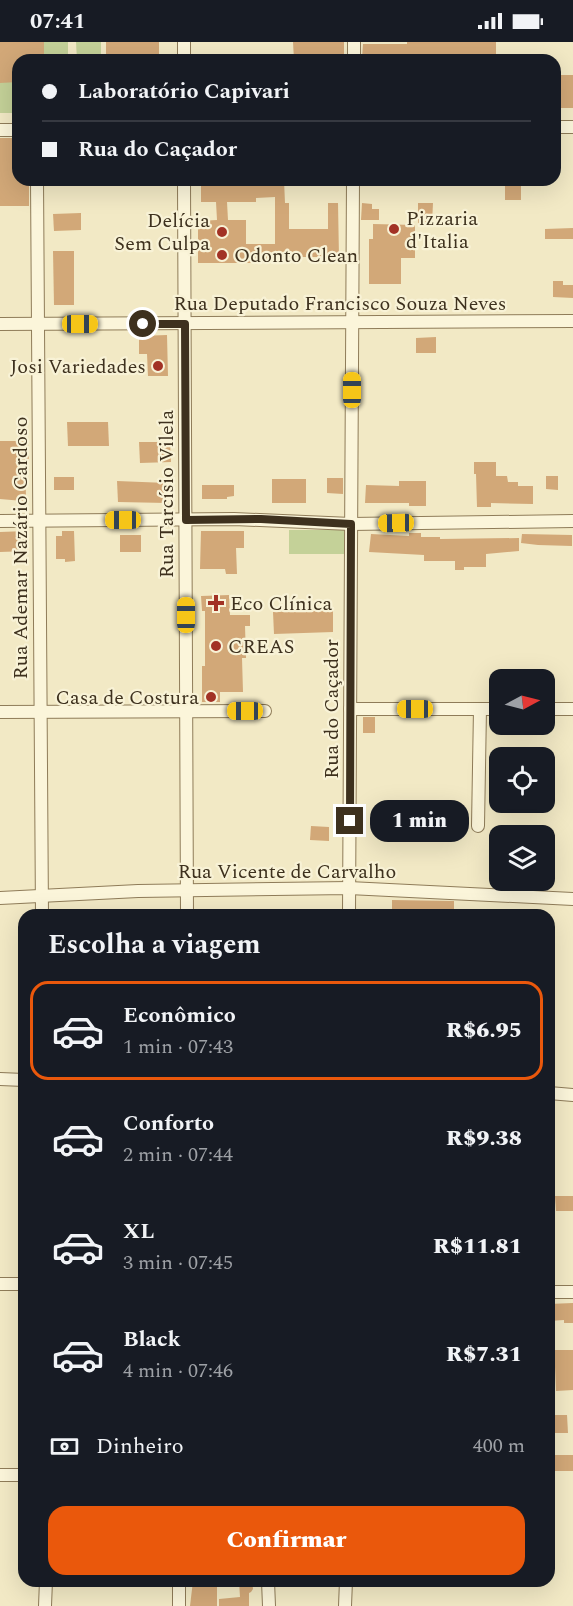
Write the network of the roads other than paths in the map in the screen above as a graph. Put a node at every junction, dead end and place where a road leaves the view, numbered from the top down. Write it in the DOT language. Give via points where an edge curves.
graph roads {
  1 [pos="37,186"];
  2 [pos="184,186"];
  3 [pos="353,186"];
  4 [pos="573,321"];
  5 [pos="352,323"];
  6 [pos="0,324"];
  7 [pos="38,324"];
  8 [pos="185,324"];
  9 [pos="186,520"];
  10 [pos="0,521"];
  11 [pos="40,521"];
  12 [pos="573,521"];
  13 [pos="351,524"];
  14 [pos="350,709"];
  15 [pos="480,709"];
  16 [pos="489,709"];
  17 [pos="555,709"];
  18 [pos="573,709"];
  19 [pos="186,711"];
  20 [pos="265,711"];
  21 [pos="0,712"];
  22 [pos="41,712"];
  23 [pos="478,826"];
  24 [pos="349,888"];
  25 [pos="187,890"];
  26 [pos="42,896"];
  27 [pos="0,898"];
  28 [pos="573,899"];
  29 [pos="42,909"];
  30 [pos="187,909"];
  31 [pos="349,909"];
  32 [pos="0,1079"];
  33 [pos="18,1080"];
  34 [pos="555,1094"];
  35 [pos="573,1095"];
  36 [pos="0,1284"];
  37 [pos="18,1284"];
  38 [pos="555,1292"];
  39 [pos="573,1292"];
  40 [pos="0,1475"];
  41 [pos="18,1475"];
  42 [pos="46,1587"];
  43 [pos="179,1587"];
  44 [pos="268,1587"];
  45 [pos="346,1587"];
  46 [pos="45,1606"];
  47 [pos="179,1606"];
  48 [pos="269,1606"];
  49 [pos="345,1606"];
  1 -- 7 [label="street, Rua Ademar Nazário Cardoso"];
  2 -- 8 [label="street, Rua Tarcísio Vilela"];
  3 -- 5 [label="street, Rua do Caçador"];
  4 -- 5 [label="street, Rua Deputado Francisco Souza Neves"];
  5 -- 8 [label="street, Rua Deputado Francisco Souza Neves"];
  5 -- 13 [label="street, Rua do Caçador"];
  6 -- 7 [label="street, Rua Deputado Francisco Souza Neves"];
  7 -- 8 [label="street, Rua Deputado Francisco Souza Neves"];
  7 -- 11 [label="street, Rua Ademar Nazário Cardoso"];
  8 -- 9 [label="street, Rua Tarcísio Vilela"];
  9 -- 11 [label="street"];
  9 -- 13 [label="street"];
  9 -- 19 [label="street, Rua Tarcísio Vilela"];
  10 -- 11 [label="street"];
  11 -- 22 [label="street, Rua Ademar Nazário Cardoso"];
  12 -- 13 [label="street"];
  13 -- 14 [label="street, Rua do Caçador"];
  14 -- 15 [label="street"];
  14 -- 24 [label="street, Rua do Caçador"];
  15 -- 16 [label="street"];
  15 -- 23 [label="street"];
  17 -- 18 [label="street"];
  19 -- 20 [label="street"];
  19 -- 22 [label="street"];
  19 -- 25 [label="street, Rua Tarcísio Vilela"];
  21 -- 22 [label="street"];
  22 -- 26 [label="street, Rua Ademar Nazário Cardoso"];
  24 -- 25 [label="street, Rua Vicente de Carvalho"];
  24 -- 28 [label="street, Rua Vicente de Carvalho"];
  24 -- 31 [label="street, Rua do Caçador"];
  25 -- 26 [label="street, Rua Vicente de Carvalho"];
  25 -- 30 [label="street, Rua Tarcísio Vilela"];
  26 -- 27 [label="street, Rua Vicente de Carvalho"];
  26 -- 29 [label="street, Rua Ademar Nazário Cardoso"];
  32 -- 33 [label="street"];
  34 -- 35 [label="street"];
  36 -- 37 [label="street"];
  38 -- 39 [label="street"];
  40 -- 41 [label="street"];
  42 -- 46 [label="street"];
  43 -- 47 [label="street"];
  44 -- 48 [label="street"];
  45 -- 49 [label="street"];
}
